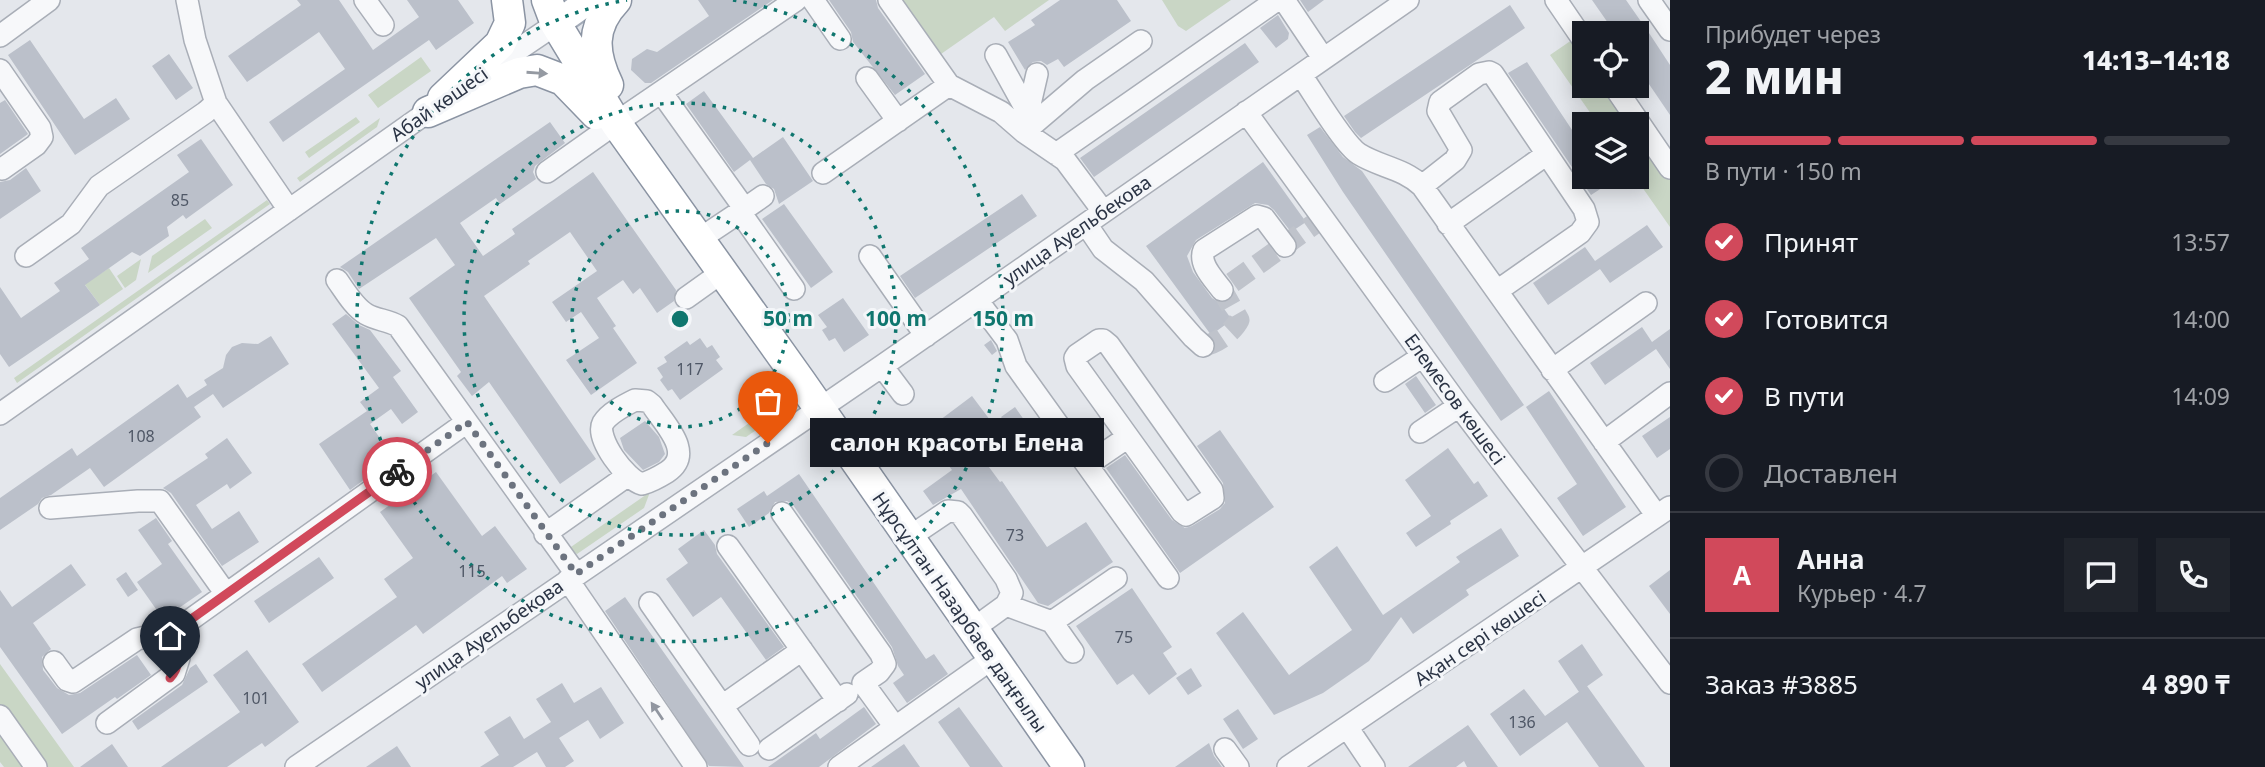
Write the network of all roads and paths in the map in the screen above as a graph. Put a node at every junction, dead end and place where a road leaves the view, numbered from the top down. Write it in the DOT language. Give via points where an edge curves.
graph roads {
  1 [pos="49,0"];
  2 [pos="187,0"];
  3 [pos="365,0"];
  4 [pos="507,0"];
  5 [pos="526,0"];
  6 [pos="590,0"];
  7 [pos="616,0"];
  8 [pos="796,0"];
  9 [pos="813,0"];
  10 [pos="889,0"];
  11 [pos="1277,0"];
  12 [pos="1284,0"];
  13 [pos="1408,0"];
  14 [pos="1649,0"];
  15 [pos="1559,5"];
  16 [pos="557,22"];
  17 [pos="1572,24"];
  18 [pos="383,25"];
  19 [pos="1670,30"];
  20 [pos="0,36"];
  21 [pos="840,39"];
  22 [pos="1141,41"];
  23 [pos="996,55"];
  24 [pos="1323,58"];
  25 [pos="0,70"];
  26 [pos="1037,74"];
  27 [pos="1301,75"];
  28 [pos="867,78"];
  29 [pos="949,85"];
  30 [pos="661,92"];
  31 [pos="1625,98"];
  32 [pos="216,103"];
  33 [pos="428,112"];
  34 [pos="1246,112"];
  35 [pos="898,121"];
  36 [pos="616,123"];
  37 [pos="1026,123"];
  38 [pos="1663,141"];
  39 [pos="1056,154"];
  40 [pos="1546,154"];
  41 [pos="1670,168"];
  42 [pos="2,169"];
  43 [pos="649,171"];
  44 [pos="547,172"];
  45 [pos="822,173"];
  46 [pos="1422,186"];
  47 [pos="763,196"];
  48 [pos="742,210"];
  49 [pos="280,216"];
  50 [pos="1094,218"];
  51 [pos="1448,223"];
  52 [pos="698,240"];
  53 [pos="1285,246"];
  54 [pos="26,256"];
  55 [pos="870,256"];
  56 [pos="721,273"];
  57 [pos="337,281"];
  58 [pos="794,289"];
  59 [pos="1222,290"];
  60 [pos="1497,292"];
  61 [pos="686,298"];
  62 [pos="977,300"];
  63 [pos="1646,303"];
  64 [pos="926,336"];
  65 [pos="1203,346"];
  66 [pos="1423,356"];
  67 [pos="883,366"];
  68 [pos="1552,370"];
  69 [pos="1385,381"];
  70 [pos="1670,393"];
  71 [pos="903,394"];
  72 [pos="1459,406"];
  73 [pos="820,409"];
  74 [pos="0,414"];
  75 [pos="467,422"];
  76 [pos="1420,432"];
  77 [pos="1128,437"];
  78 [pos="1604,442"];
  79 [pos="1087,465"];
  80 [pos="627,476"];
  81 [pos="50,508"];
  82 [pos="1663,511"];
  83 [pos="782,513"];
  84 [pos="545,534"];
  85 [pos="908,538"];
  86 [pos="729,546"];
  87 [pos="1582,569"];
  88 [pos="572,577"];
  89 [pos="1116,578"];
  90 [pos="1168,579"];
  91 [pos="226,594"];
  92 [pos="650,603"];
  93 [pos="1006,605"];
  94 [pos="1052,622"];
  95 [pos="973,629"];
  96 [pos="176,630"];
  97 [pos="802,650"];
  98 [pos="1073,652"];
  99 [pos="993,658"];
  100 [pos="54,662"];
  101 [pos="1670,682"];
  102 [pos="863,683"];
  103 [pos="838,701"];
  104 [pos="722,706"];
  105 [pos="0,716"];
  106 [pos="107,723"];
  107 [pos="895,727"];
  108 [pos="1347,727"];
  109 [pos="1225,749"];
  110 [pos="36,767"];
  111 [pos="296,767"];
  112 [pos="696,767"];
  113 [pos="839,767"];
  114 [pos="1069,767"];
  115 [pos="1238,767"];
  116 [pos="1288,767"];
  117 [pos="1374,767"];
  1 -- 20 [label="street"];
  2 -- 32 [label="street"];
  3 -- 18 [label="street"];
  4 -- 33 [label="highway" via="510,23 500,44"];
  5 -- 16 [label="highway"];
  6 -- 16 [label="main road, Абай көшесі"];
  7 -- 36 [label="highway" via="598,25 595,45"];
  8 -- 30 [label="street"];
  9 -- 21 [label="street"];
  10 -- 29 [label="street"];
  11 -- 39 [label="street"];
  12 -- 24 [label="street"];
  13 -- 24 [label="street, улица Ауельбекова"];
  14 -- 19 [label="street"];
  15 -- 17 [label="street"];
  16 -- 33 [label="street, Абай көшесі"];
  16 -- 43 [label="highway, Нұрсұлтан Назарбаев даңғылы"];
  22 -- 37 [label="street"];
  23 -- 37 [label="street"];
  24 -- 27 [label="street, улица Ауельбекова"];
  25 -- 42 [label="street" via="42,137"];
  26 -- 37 [label="street"];
  27 -- 34 [label="street, улица Ауельбекова"];
  27 -- 46 [label="street" via="1351,148 1411,176"];
  28 -- 35 [label="street"];
  29 -- 35 [label="street"];
  29 -- 37 [label="street"];
  30 -- 36 [label="street"];
  30 -- 48 [label="street"];
  31 -- 38 [label="street"];
  32 -- 49 [label="street"];
  32 -- 54 [label="street" via="99,186 71,224"];
  33 -- 36 [label="highway, one-way" via="519,73 537,70 563,80"];
  33 -- 49 [label="street, Абай көшесі"];
  34 -- 50 [label="street, улица Ауельбекова"];
  34 -- 66 [label="street, Елемесов көшесі"];
  35 -- 45 [label="street"];
  36 -- 43 [label="highway"];
  36 -- 44 [label="street"];
  37 -- 39 [label="street"];
  38 -- 41 [label="street"];
  39 -- 50 [label="street" via="1066,160"];
  40 -- 46 [label="street" via="1496,78 1484,72 1440,102 1438,111 1461,150"];
  40 -- 51 [label="street"];
  40 -- 60 [label="street" via="1588,222 1580,233"];
  43 -- 52 [label="highway, Нұрсұлтан Назарбаев даңғылы"];
  46 -- 51 [label="street"];
  47 -- 48 [label="street"];
  48 -- 52 [label="street"];
  48 -- 58 [label="street"];
  49 -- 74 [label="street, Абай көшесі"];
  50 -- 62 [label="street, улица Ауельбекова"];
  50 -- 65 [label="street" via="1103,249 1144,281"];
  51 -- 60 [label="street"];
  52 -- 56 [label="highway, Нұрсұлтан Назарбаев даңғылы"];
  53 -- 59 [label="street" via="1264,218 1257,216 1204,250 1203,262"];
  55 -- 64 [label="street"];
  56 -- 61 [label="street"];
  56 -- 73 [label="highway, Нұрсұлтан Назарбаев даңғылы"];
  57 -- 75 [label="street" via="359,309 398,326"];
  60 -- 68 [label="street"];
  62 -- 64 [label="street, улица Ауельбекова"];
  62 -- 79 [label="street" via="1006,340 1016,366"];
  63 -- 68 [label="street"];
  64 -- 67 [label="street, улица Ауельбекова"];
  66 -- 69 [label="street"];
  66 -- 72 [label="street, Елемесов көшесі"];
  67 -- 71 [label="street"];
  67 -- 73 [label="street, улица Ауельбекова"];
  68 -- 78 [label="street"];
  70 -- 78 [label="street"];
  72 -- 76 [label="street"];
  72 -- 87 [label="street, Елемесов көшесі"];
  73 -- 85 [label="highway, Нұрсұлтан Назарбаев даңғылы"];
  73 -- 88 [label="street, улица Ауельбекова"];
  75 -- 84 [label="street"];
  75 -- 91 [label="street"];
  77 -- 77 [label="street" via="1184,514 1213,498 1212,490 1110,345 1099,340 1080,352 1075,362"];
  77 -- 79 [label="street"];
  78 -- 82 [label="street"];
  79 -- 90 [label="street"];
  80 -- 84 [label="street"];
  81 -- 91 [label="street" via="160,501"];
  82 -- 87 [label="street, Ақан сері көшесі"];
  83 -- 102 [label="street" via="884,659 883,668"];
  84 -- 88 [label="street"];
  85 -- 93 [label="street" via="942,514 958,512 1010,586"];
  85 -- 95 [label="highway, Нұрсұлтан Назарбаев даңғылы"];
  86 -- 97 [label="street"];
  87 -- 101 [label="street, Елемесов көшесі"];
  87 -- 108 [label="street, Ақан сері көшесі"];
  88 -- 111 [label="street, улица Ауельбекова"];
  112 -- 88 [label="street, one-way"];
  89 -- 94 [label="street"];
  91 -- 96 [label="street"];
  92 -- 104 [label="street"];
  93 -- 94 [label="street"];
  93 -- 95 [label="street"];
  94 -- 98 [label="street"];
  95 -- 99 [label="highway, Нұрсұлтан Назарбаев даңғылы"];
  96 -- 100 [label="street" via="137,639 73,682"];
  96 -- 106 [label="street" via="174,674"];
  97 -- 103 [label="street"];
  97 -- 104 [label="street"];
  99 -- 107 [label="street"];
  99 -- 114 [label="highway, Нұрсұлтан Назарбаев даңғылы"];
  102 -- 103 [label="street"];
  102 -- 107 [label="street"];
  103 -- 104 [label="street" via="759,747"];
  105 -- 110 [label="street"];
  107 -- 113 [label="street"];
  108 -- 116 [label="street, Ақан сері көшесі"];
  108 -- 117 [label="street"];
  109 -- 115 [label="street"];
}
